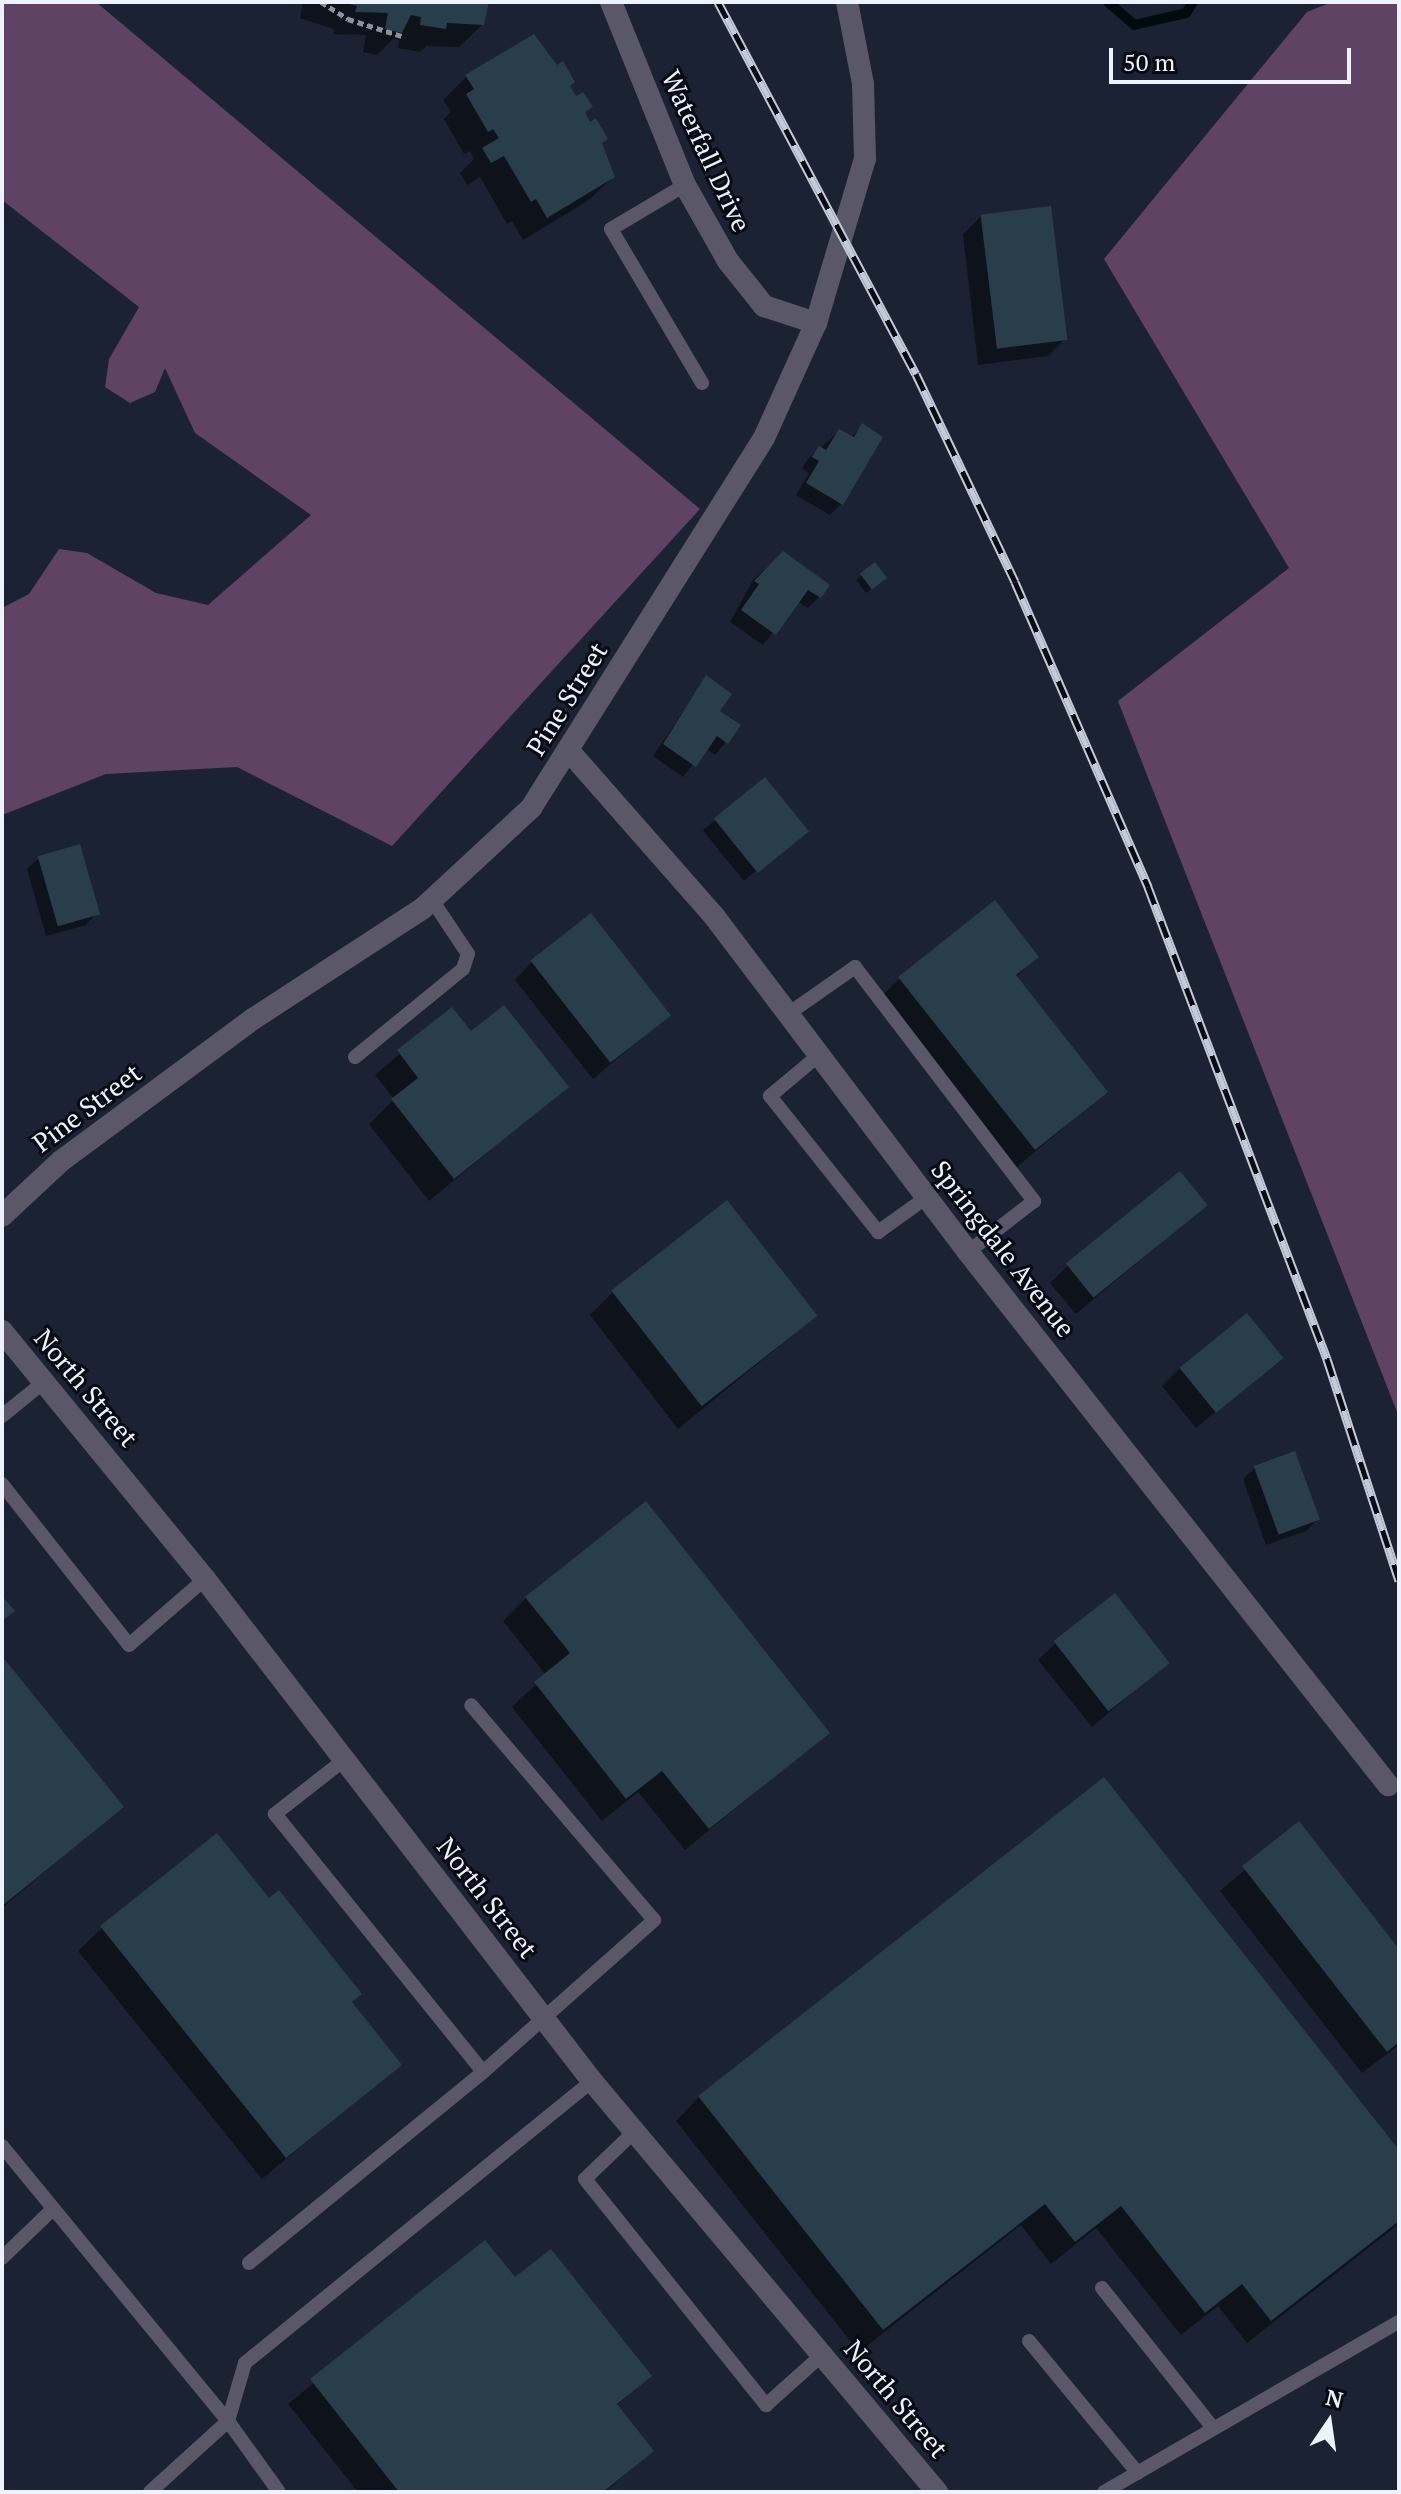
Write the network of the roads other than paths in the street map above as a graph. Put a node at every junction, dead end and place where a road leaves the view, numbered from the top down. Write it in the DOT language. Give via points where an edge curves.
graph roads {
  1 [pos="611,2"];
  2 [pos="847,2"];
  3 [pos="685,185"];
  4 [pos="816,323"];
  5 [pos="702,383"];
  6 [pos="569,751"];
  7 [pos="432,900"];
  8 [pos="788,1014"];
  9 [pos="819,1055"];
  10 [pos="355,1057"];
  11 [pos="927,1197"];
  12 [pos="2,1216"];
  13 [pos="968,1252"];
  14 [pos="2,1331"];
  15 [pos="45,1381"];
  16 [pos="2,1416"];
  17 [pos="2,1484"];
  18 [pos="205,1579"];
  19 [pos="471,1705"];
  20 [pos="344,1760"];
  21 [pos="1388,1785"];
  22 [pos="545,2020"];
  23 [pos="483,2072"];
  24 [pos="592,2081"];
  25 [pos="635,2131"];
  26 [pos="2,2146"];
  27 [pos="53,2209"];
  28 [pos="2,2258"];
  29 [pos="249,2263"];
  30 [pos="1102,2288"];
  31 [pos="1399,2322"];
  32 [pos="1029,2341"];
  33 [pos="822,2355"];
  34 [pos="228,2421"];
  35 [pos="1212,2427"];
  36 [pos="1138,2473"];
  37 [pos="150,2492"];
  38 [pos="279,2492"];
  39 [pos="937,2492"];
  40 [pos="1104,2492"];
  1 -- 3 [label="street, Waterfall Drive"];
  2 -- 4 [label="street, Pine Street" via="863,84 865,159"];
  3 -- 4 [label="street, Waterfall Drive" via="744,286 764,306"];
  3 -- 5 [label="lane" via="611,229"];
  4 -- 6 [label="street, Pine Street" via="764,438"];
  6 -- 7 [label="street, Pine Street" via="531,808"];
  6 -- 8 [label="street, Springdale Avenue" via="714,916"];
  7 -- 10 [label="lane" via="468,954 463,969"];
  7 -- 12 [label="street, Pine Street" via="253,1019 61,1161"];
  8 -- 9 [label="street, Springdale Avenue"];
  8 -- 13 [label="lane" via="855,967 1034,1201"];
  9 -- 11 [label="street, Springdale Avenue"];
  9 -- 11 [label="lane" via="770,1096 878,1232"];
  11 -- 13 [label="street, Springdale Avenue"];
  13 -- 21 [label="street, Springdale Avenue"];
  14 -- 15 [label="street, North Street"];
  15 -- 16 [label="lane"];
  15 -- 18 [label="street, North Street"];
  17 -- 18 [label="lane" via="129,1645"];
  18 -- 20 [label="street, North Street"];
  19 -- 22 [label="lane" via="654,1920"];
  20 -- 22 [label="street, North Street"];
  20 -- 23 [label="lane" via="275,1814"];
  22 -- 23 [label="lane"];
  22 -- 24 [label="street, North Street"];
  23 -- 29 [label="lane"];
  24 -- 25 [label="street, North Street"];
  24 -- 34 [label="lane" via="245,2363"];
  25 -- 33 [label="street, North Street"];
  25 -- 33 [label="lane" via="585,2179 766,2405"];
  26 -- 27 [label="lane"];
  27 -- 28 [label="lane"];
  27 -- 34 [label="lane"];
  30 -- 35 [label="lane"];
  31 -- 35 [label="lane"];
  32 -- 36 [label="lane"];
  33 -- 39 [label="street, North Street"];
  34 -- 37 [label="lane"];
  34 -- 38 [label="lane"];
  35 -- 36 [label="lane"];
  36 -- 40 [label="lane"];
}
